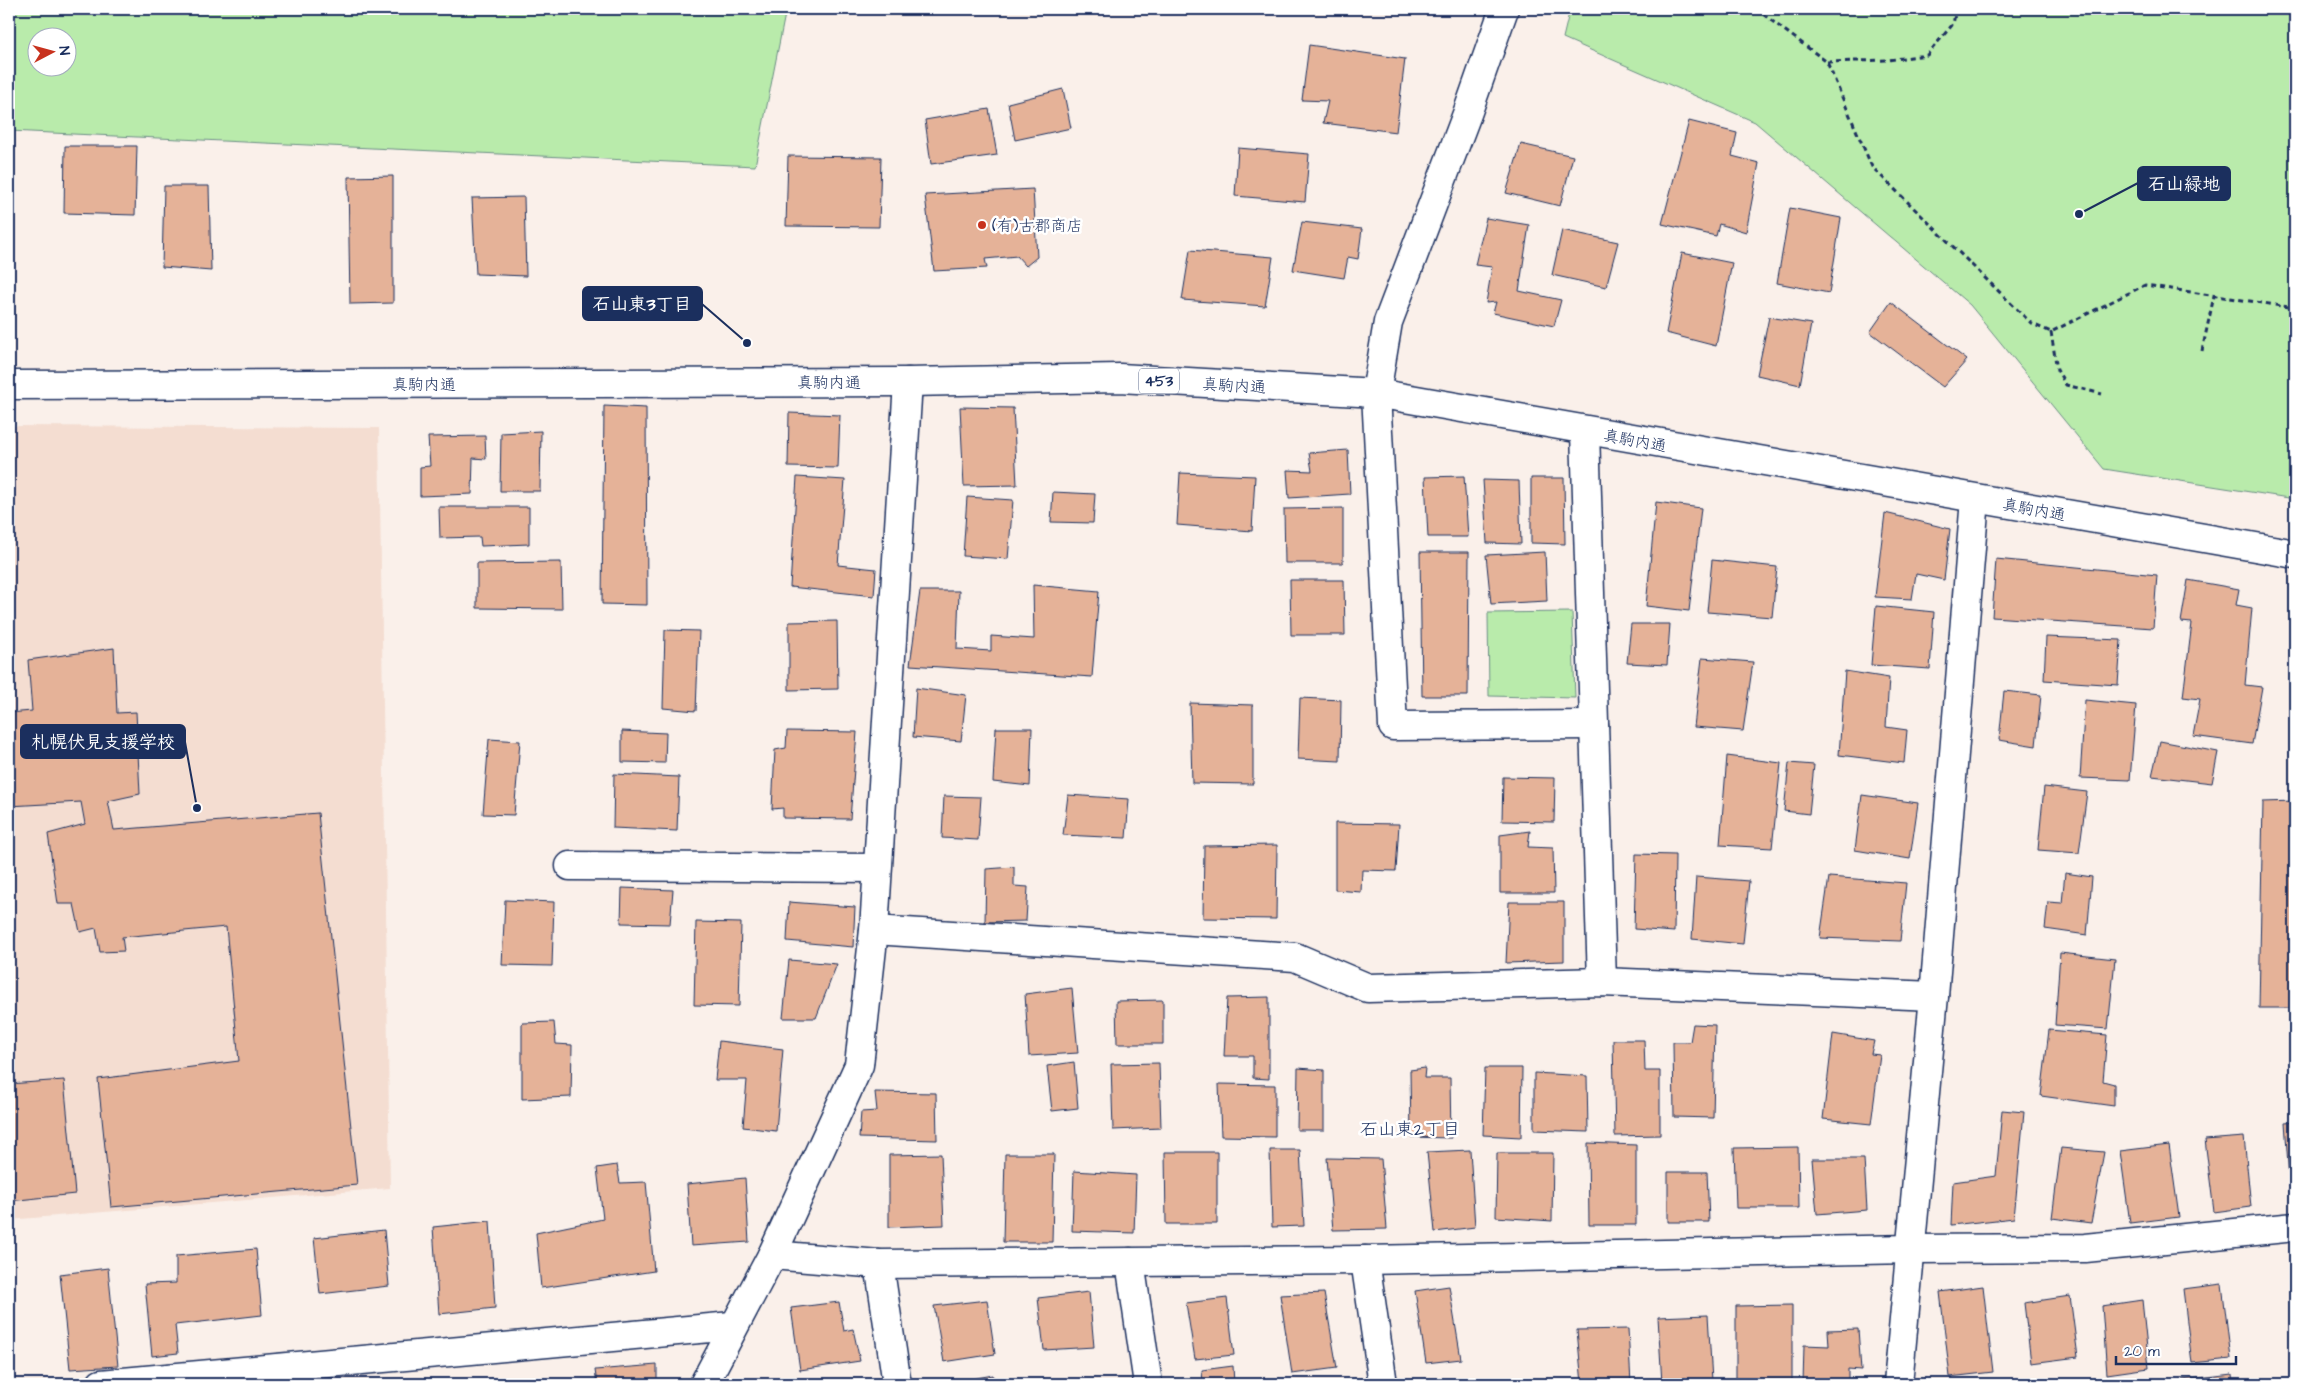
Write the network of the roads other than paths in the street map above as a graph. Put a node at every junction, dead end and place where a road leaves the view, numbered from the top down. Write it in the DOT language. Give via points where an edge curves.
graph roads {
  1 [pos="1504,9"];
  2 [pos="908,382"];
  3 [pos="9,385"];
  4 [pos="1376,393"];
  5 [pos="1585,431"];
  6 [pos="1975,499"];
  7 [pos="2295,554"];
  8 [pos="1594,725"];
  9 [pos="570,866"];
  10 [pos="877,868"];
  11 [pos="874,930"];
  12 [pos="1602,982"];
  13 [pos="1934,996"];
  14 [pos="2295,1227"];
  15 [pos="1912,1249"];
  16 [pos="772,1255"];
  17 [pos="1365,1260"];
  18 [pos="1130,1262"];
  19 [pos="879,1264"];
  20 [pos="732,1326"];
  21 [pos="101,1384"];
  22 [pos="704,1384"];
  23 [pos="896,1384"];
  24 [pos="1148,1384"];
  25 [pos="1383,1384"];
  26 [pos="1898,1384"];
  1 -- 4 [label="main road" via="1388,322"];
  2 -- 3 [label="main road, 真駒内通 / 453"];
  2 -- 4 [label="main road, 真駒内通 / 453" via="1120,378"];
  2 -- 10 [label="main road"];
  4 -- 5 [label="main road, 真駒内通 / 453"];
  4 -- 8 [label="main road" via="1393,726"];
  5 -- 6 [label="main road, 真駒内通 / 453"];
  5 -- 8 [label="main road"];
  6 -- 7 [label="main road, 真駒内通 / 453"];
  6 -- 13 [label="main road"];
  8 -- 12 [label="main road"];
  9 -- 10 [label="main road"];
  10 -- 11 [label="main road"];
  11 -- 12 [label="main road" via="1295,957 1368,988"];
  11 -- 16 [label="main road" via="859,1065"];
  12 -- 13 [label="main road"];
  13 -- 15 [label="main road"];
  14 -- 15 [label="main road" via="2086,1248"];
  15 -- 17 [label="main road"];
  15 -- 26 [label="main road"];
  16 -- 19 [label="main road"];
  16 -- 20 [label="main road"];
  17 -- 18 [label="main road"];
  17 -- 25 [label="main road"];
  18 -- 19 [label="main road"];
  18 -- 24 [label="main road"];
  19 -- 23 [label="main road"];
  20 -- 21 [label="main road"];
  20 -- 22 [label="main road"];
}
